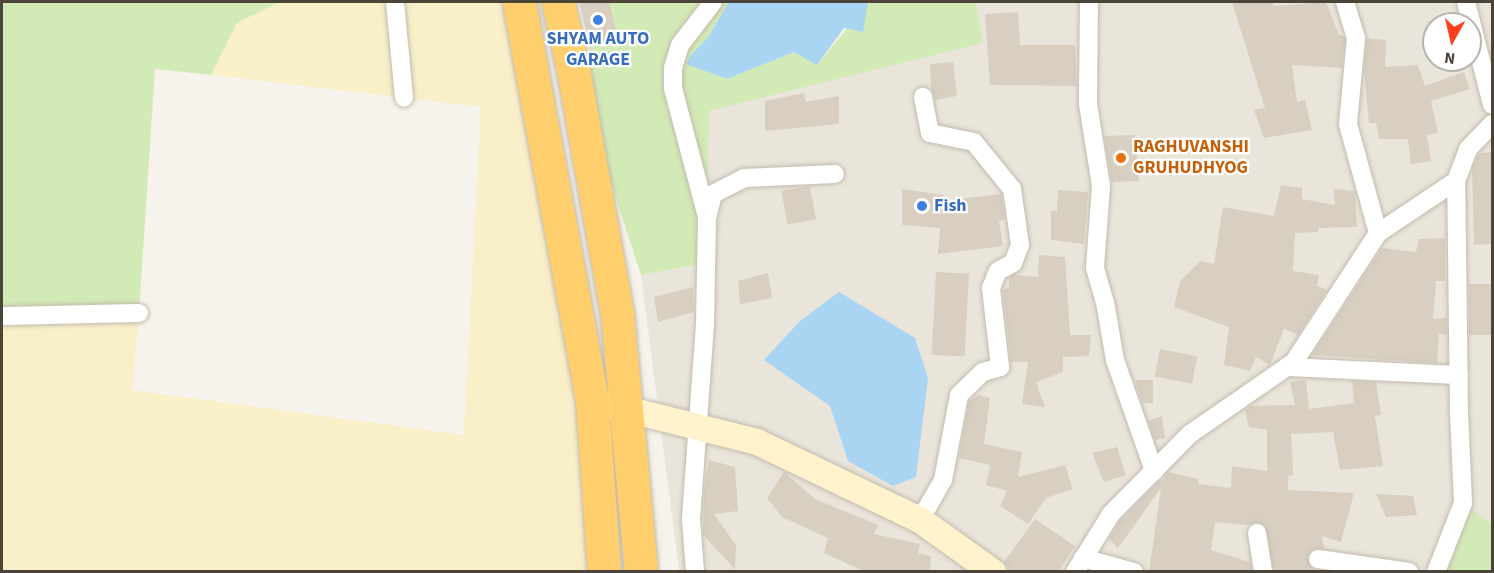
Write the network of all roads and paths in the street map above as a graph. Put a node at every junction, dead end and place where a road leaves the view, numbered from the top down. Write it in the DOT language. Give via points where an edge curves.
graph roads {
  1 [pos="395,2"];
  2 [pos="519,2"];
  3 [pos="558,2"];
  4 [pos="713,2"];
  5 [pos="1089,2"];
  6 [pos="1345,2"];
  7 [pos="1466,2"];
  8 [pos="404,98"];
  9 [pos="923,98"];
  10 [pos="1492,105"];
  11 [pos="1492,124"];
  12 [pos="835,174"];
  13 [pos="1456,181"];
  14 [pos="707,218"];
  15 [pos="1378,234"];
  16 [pos="139,313"];
  17 [pos="2,316"];
  18 [pos="1287,368"];
  19 [pos="1459,375"];
  20 [pos="592,400"];
  21 [pos="626,409"];
  22 [pos="700,428"];
  23 [pos="1154,471"];
  24 [pos="920,520"];
  25 [pos="1257,533"];
  26 [pos="1318,559"];
  27 [pos="1079,565"];
  28 [pos="604,572"];
  29 [pos="641,572"];
  30 [pos="695,572"];
  31 [pos="993,572"];
  32 [pos="1134,572"];
  33 [pos="1263,572"];
  34 [pos="1409,572"];
  35 [pos="1436,572"];
  1 -- 8 [label="street"];
  2 -- 20 [label="highway"];
  3 -- 21 [label="highway" via="617,313"];
  4 -- 14 [label="street" via="680,45 673,68 673,88"];
  5 -- 23 [label="street" via="1088,104 1101,186 1095,268 1116,360"];
  6 -- 15 [label="street" via="1356,38 1348,124"];
  7 -- 10 [label="street"];
  9 -- 24 [label="street" via="930,133 974,142 1012,189 1020,245 1013,263 998,271 992,288 1000,367 983,372 959,395 943,480"];
  11 -- 13 [label="street" via="1468,149"];
  12 -- 14 [label="street" via="744,178 713,194"];
  13 -- 15 [label="street"];
  13 -- 19 [label="street"];
  14 -- 22 [label="street"];
  15 -- 18 [label="street"];
  16 -- 17 [label="street"];
  18 -- 19 [label="street"];
  18 -- 23 [label="street" via="1190,434"];
  19 -- 35 [label="street" via="1463,503"];
  20 -- 21 [label="street"];
  20 -- 28 [label="highway"];
  21 -- 22 [label="street"];
  21 -- 29 [label="highway"];
  22 -- 24 [label="street" via="757,442"];
  22 -- 30 [label="street" via="691,519"];
  23 -- 27 [label="street" via="1111,514"];
  24 -- 31 [label="street"];
  25 -- 33 [label="street"];
  26 -- 34 [label="street"];
  27 -- 32 [label="street"];
}
